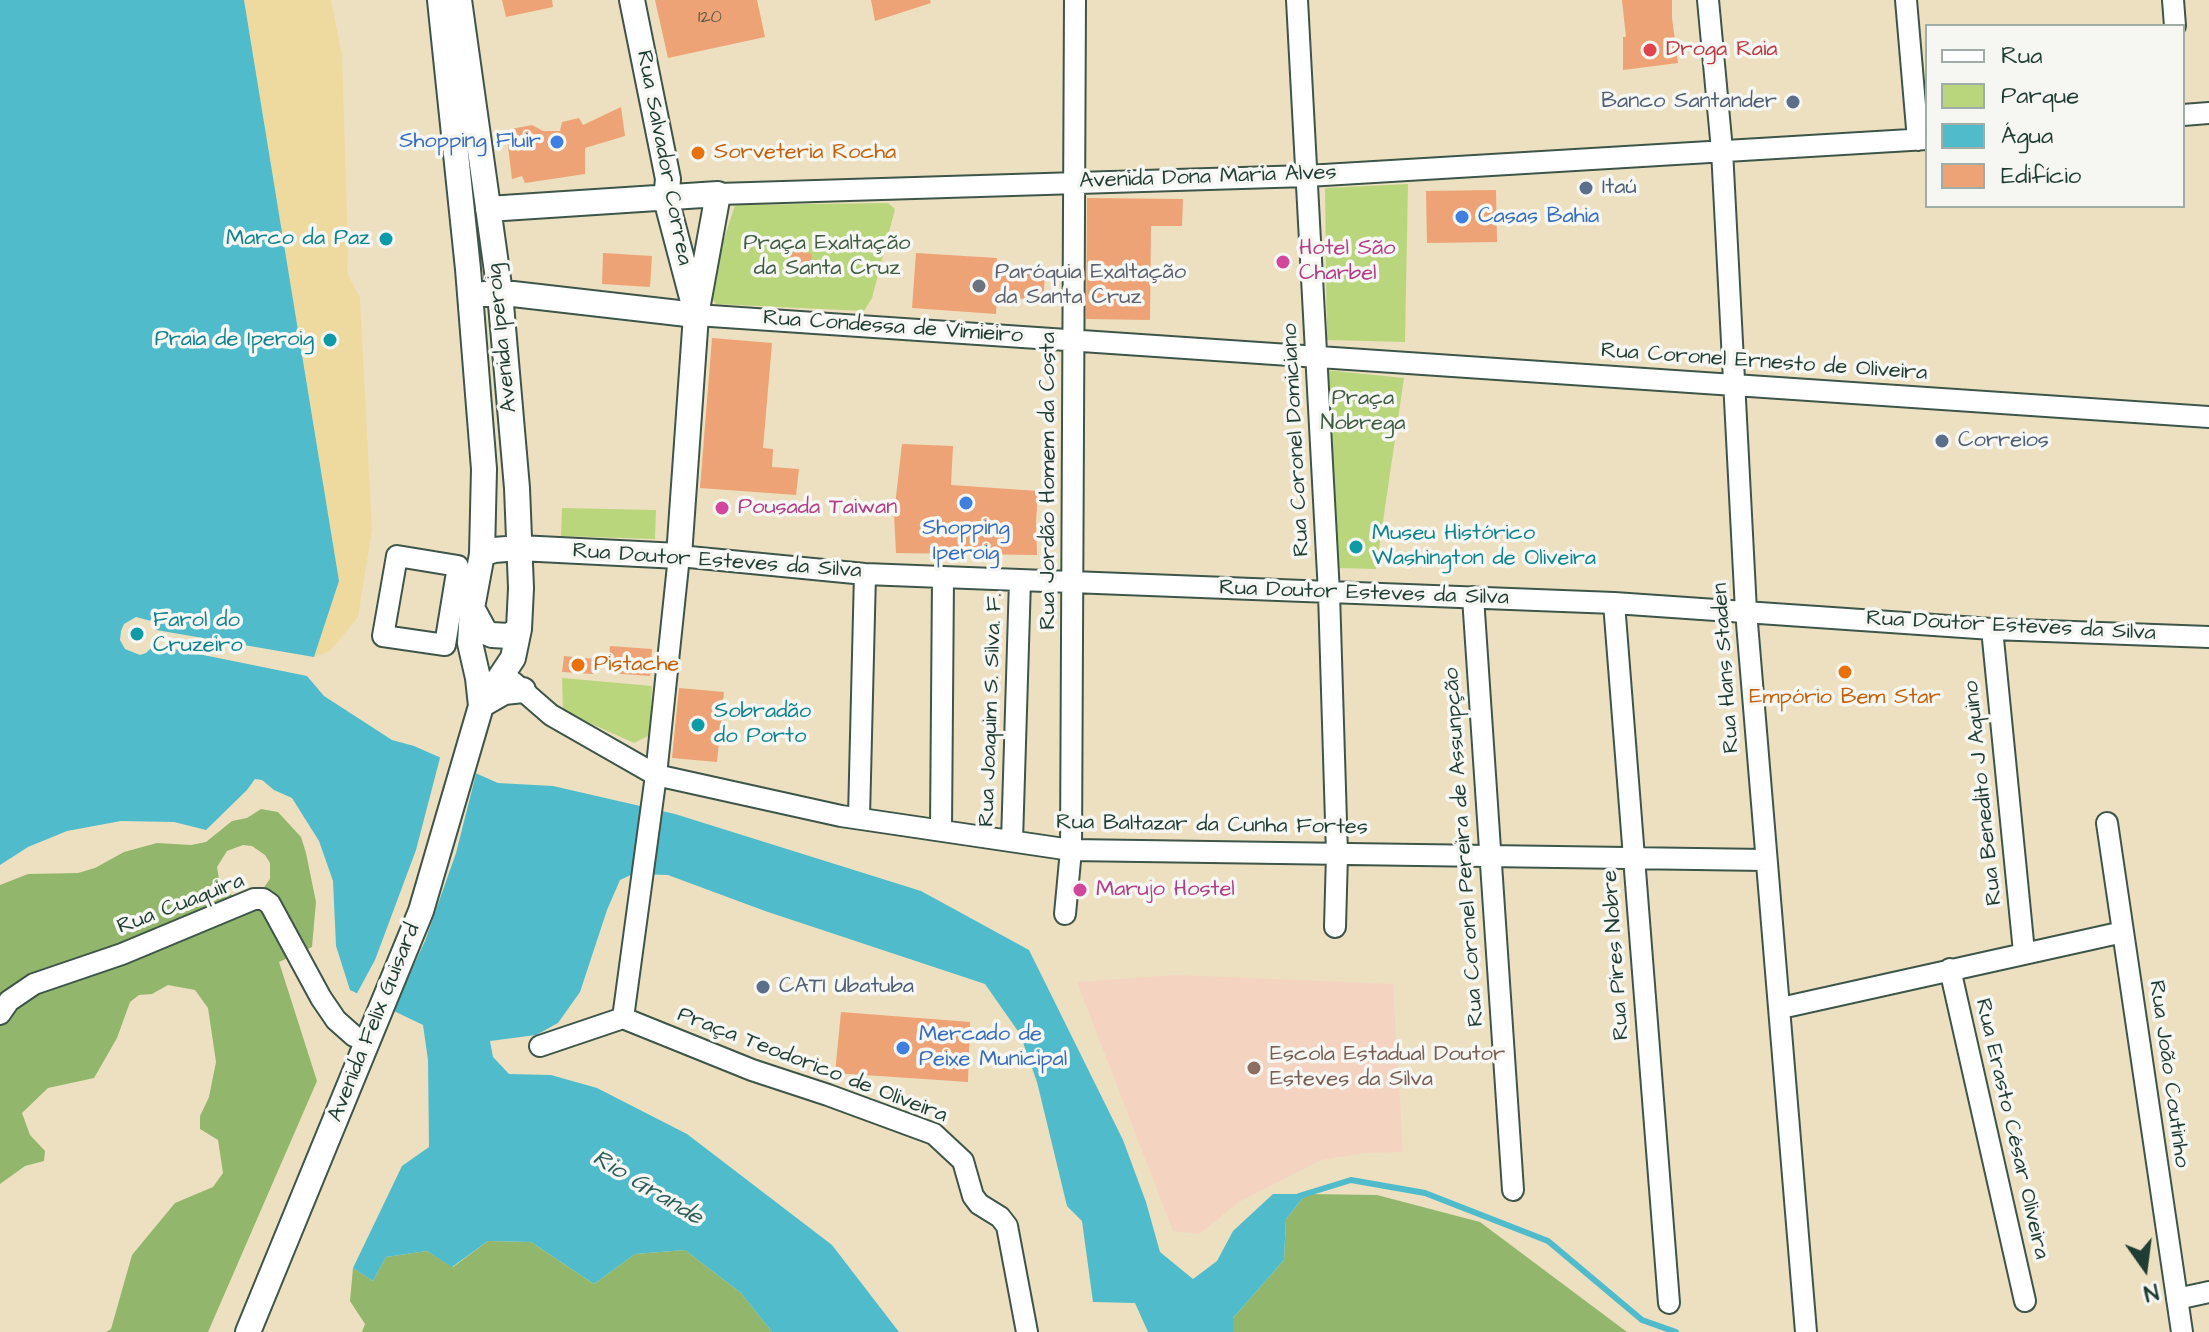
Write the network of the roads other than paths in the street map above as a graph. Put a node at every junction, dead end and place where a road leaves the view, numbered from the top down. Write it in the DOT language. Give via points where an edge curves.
graph roads {
  1 [pos="440,0"];
  2 [pos="459,0"];
  3 [pos="632,0"];
  4 [pos="1075,0"];
  5 [pos="1297,0"];
  6 [pos="1708,0"];
  7 [pos="1906,0"];
  8 [pos="2173,0"];
  9 [pos="2175,24"];
  10 [pos="2209,113"];
  11 [pos="2185,115"];
  12 [pos="1922,139"];
  13 [pos="1722,150"];
  14 [pos="1307,176"];
  15 [pos="1075,183"];
  16 [pos="718,194"];
  17 [pos="666,199"];
  18 [pos="488,209"];
  19 [pos="500,293"];
  20 [pos="470,295"];
  21 [pos="696,315"];
  22 [pos="1074,341"];
  23 [pos="1317,357"];
  24 [pos="1735,385"];
  25 [pos="2209,417"];
  26 [pos="519,548"];
  27 [pos="482,554"];
  28 [pos="679,556"];
  29 [pos="865,574"];
  30 [pos="943,577"];
  31 [pos="1020,580"];
  32 [pos="1072,583"];
  33 [pos="1329,593"];
  34 [pos="1473,597"];
  35 [pos="1614,603"];
  36 [pos="472,608"];
  37 [pos="1746,611"];
  38 [pos="519,629"];
  39 [pos="1992,629"];
  40 [pos="2209,637"];
  41 [pos="470,643"];
  42 [pos="445,645"];
  43 [pos="504,674"];
  44 [pos="523,690"];
  45 [pos="481,706"];
  46 [pos="655,781"];
  47 [pos="859,817"];
  48 [pos="2107,823"];
  49 [pos="941,830"];
  50 [pos="1012,841"];
  51 [pos="1071,850"];
  52 [pos="1337,854"];
  53 [pos="1489,856"];
  54 [pos="1634,858"];
  55 [pos="1765,860"];
  56 [pos="1065,914"];
  57 [pos="1335,927"];
  58 [pos="2123,932"];
  59 [pos="2024,952"];
  60 [pos="1950,969"];
  61 [pos="1781,1008"];
  62 [pos="0,1014"];
  63 [pos="623,1018"];
  64 [pos="372,1030"];
  65 [pos="540,1046"];
  66 [pos="1513,1190"];
  67 [pos="2209,1292"];
  68 [pos="2177,1299"];
  69 [pos="2025,1301"];
  70 [pos="1669,1303"];
  71 [pos="248,1332"];
  72 [pos="1027,1332"];
  73 [pos="1806,1332"];
  74 [pos="2182,1332"];
  1 -- 20 [label="main road, Avenida Iperoig"];
  2 -- 18 [label="main road, Avenida Iperoig"];
  3 -- 17 [label="main road, Rua Salvador Correa" via="668,179"];
  4 -- 15 [label="street, Rua Jordão Homem da Costa"];
  5 -- 14 [label="street, Rua Coronel Domiciano"];
  6 -- 13 [label="street, Rua Hans Staden"];
  7 -- 12 [label="street"];
  8 -- 9 [label="street"];
  10 -- 11 [label="street"];
  12 -- 13 [label="street, Avenida Dona Maria Alves"];
  13 -- 14 [label="street, Avenida Dona Maria Alves"];
  13 -- 24 [label="street, Rua Hans Staden"];
  14 -- 15 [label="street, Avenida Dona Maria Alves"];
  14 -- 23 [label="street, Rua Coronel Domiciano"];
  15 -- 16 [label="street, Avenida Dona Maria Alves"];
  15 -- 22 [label="street, Rua Jordão Homem da Costa"];
  16 -- 17 [label="main road, Avenida Dona Maria Alves"];
  16 -- 21 [label="main road, Rua Salvador Correa"];
  17 -- 18 [label="main road, Avenida Dona Maria Alves"];
  17 -- 21 [label="main road, Rua Salvador Correa"];
  18 -- 19 [label="main road, Avenida Iperoig"];
  19 -- 20 [label="main road, Rua Condessa de Vimieiro"];
  19 -- 21 [label="main road, Rua Condessa de Vimieiro"];
  19 -- 26 [label="main road, Avenida Iperoig"];
  20 -- 27 [label="main road, Avenida Iperoig" via="484,469"];
  21 -- 22 [label="street, Rua Condessa de Vimieiro"];
  21 -- 28 [label="main road, Rua Salvador Correa"];
  22 -- 23 [label="street, Rua Condessa de Vimieiro"];
  22 -- 32 [label="street, Rua Jordão Homem da Costa"];
  23 -- 24 [label="street, Rua Coronel Ernesto de Oliveira"];
  23 -- 33 [label="street, Rua Coronel Domiciano"];
  24 -- 25 [label="street, Rua Coronel Ernesto de Oliveira"];
  24 -- 37 [label="street, Rua Hans Staden"];
  26 -- 27 [label="main road, Rua Doutor Esteves da Silva"];
  26 -- 28 [label="main road, Rua Doutor Esteves da Silva"];
  26 -- 38 [label="main road, Avenida Iperoig"];
  27 -- 36 [label="main road, Avenida Iperoig"];
  28 -- 29 [label="street, Rua Doutor Esteves da Silva"];
  28 -- 46 [label="street, Rua Salvador Correa"];
  29 -- 30 [label="street, Rua Doutor Esteves da Silva"];
  29 -- 47 [label="street"];
  30 -- 31 [label="street, Rua Doutor Esteves da Silva"];
  30 -- 49 [label="street"];
  31 -- 32 [label="street, Rua Doutor Esteves da Silva"];
  31 -- 50 [label="street, Rua Joaquim S. Silva. F."];
  32 -- 33 [label="street, Rua Doutor Esteves da Silva"];
  32 -- 51 [label="street, Rua Jordão Homem da Costa"];
  33 -- 34 [label="street, Rua Doutor Esteves da Silva"];
  33 -- 52 [label="street, Rua Coronel Domiciano"];
  34 -- 35 [label="street, Rua Doutor Esteves da Silva"];
  34 -- 53 [label="street, Rua Coronel Pereira de Assunpção"];
  35 -- 37 [label="street, Rua Doutor Esteves da Silva"];
  35 -- 54 [label="street, Rua Pires Nobre"];
  36 -- 38 [label="main road" via="485,632 509,636"];
  36 -- 41 [label="main road, Avenida Iperoig"];
  37 -- 39 [label="street, Rua Doutor Esteves da Silva"];
  37 -- 55 [label="street, Rua Hans Staden"];
  38 -- 43 [label="main road, Avenida Iperoig"];
  39 -- 40 [label="street, Rua Doutor Esteves da Silva"];
  39 -- 59 [label="street, Rua Benedito J Aquino"];
  41 -- 43 [label="main road"];
  41 -- 45 [label="main road, Avenida Felix Guisard"];
  42 -- 42 [label="street" via="458,566 397,556 383,636"];
  43 -- 44 [label="street, Rua Baltazar da Cunha Fortes"];
  43 -- 45 [label="main road, Avenida Felix Guisard"];
  44 -- 45 [label="main road" via="504,692"];
  44 -- 46 [label="street, Rua Baltazar da Cunha Fortes" via="551,715"];
  45 -- 64 [label="main road, Avenida Felix Guisard" via="421,911"];
  46 -- 47 [label="street, Rua Baltazar da Cunha Fortes"];
  46 -- 63 [label="street, Rua Salvador Correa"];
  47 -- 49 [label="street, Rua Baltazar da Cunha Fortes"];
  48 -- 58 [label="street, Rua João Coutinho"];
  49 -- 50 [label="street, Rua Baltazar da Cunha Fortes"];
  50 -- 51 [label="street, Rua Baltazar da Cunha Fortes"];
  51 -- 52 [label="street, Rua Baltazar da Cunha Fortes"];
  51 -- 56 [label="street, Rua Jordão Homem da Costa"];
  52 -- 53 [label="street, Rua Baltazar da Cunha Fortes"];
  52 -- 57 [label="street, Rua Coronel Domiciano"];
  53 -- 54 [label="street, Rua Baltazar da Cunha Fortes"];
  53 -- 66 [label="street, Rua Coronel Pereira de Assunpção"];
  54 -- 55 [label="street, Rua Baltazar da Cunha Fortes"];
  54 -- 70 [label="street, Rua Pires Nobre"];
  55 -- 61 [label="street, Rua Hans Staden"];
  58 -- 59 [label="street"];
  58 -- 68 [label="street, Rua João Coutinho"];
  59 -- 60 [label="street"];
  60 -- 61 [label="street"];
  60 -- 69 [label="street, Rua Erasto César Oliveira"];
  61 -- 73 [label="street, Rua Hans Staden"];
  62 -- 64 [label="street, Rua Cuaquira" via="34,984 263,899 328,1009 354,1036"];
  63 -- 65 [label="street"];
  63 -- 72 [label="street, Praça Teodorico de Oliveira" via="934,1134 963,1161 979,1204 1007,1226"];
  64 -- 71 [label="main road, Avenida Felix Guisard"];
  67 -- 68 [label="street"];
  68 -- 74 [label="street, Rua João Coutinho"];
}
